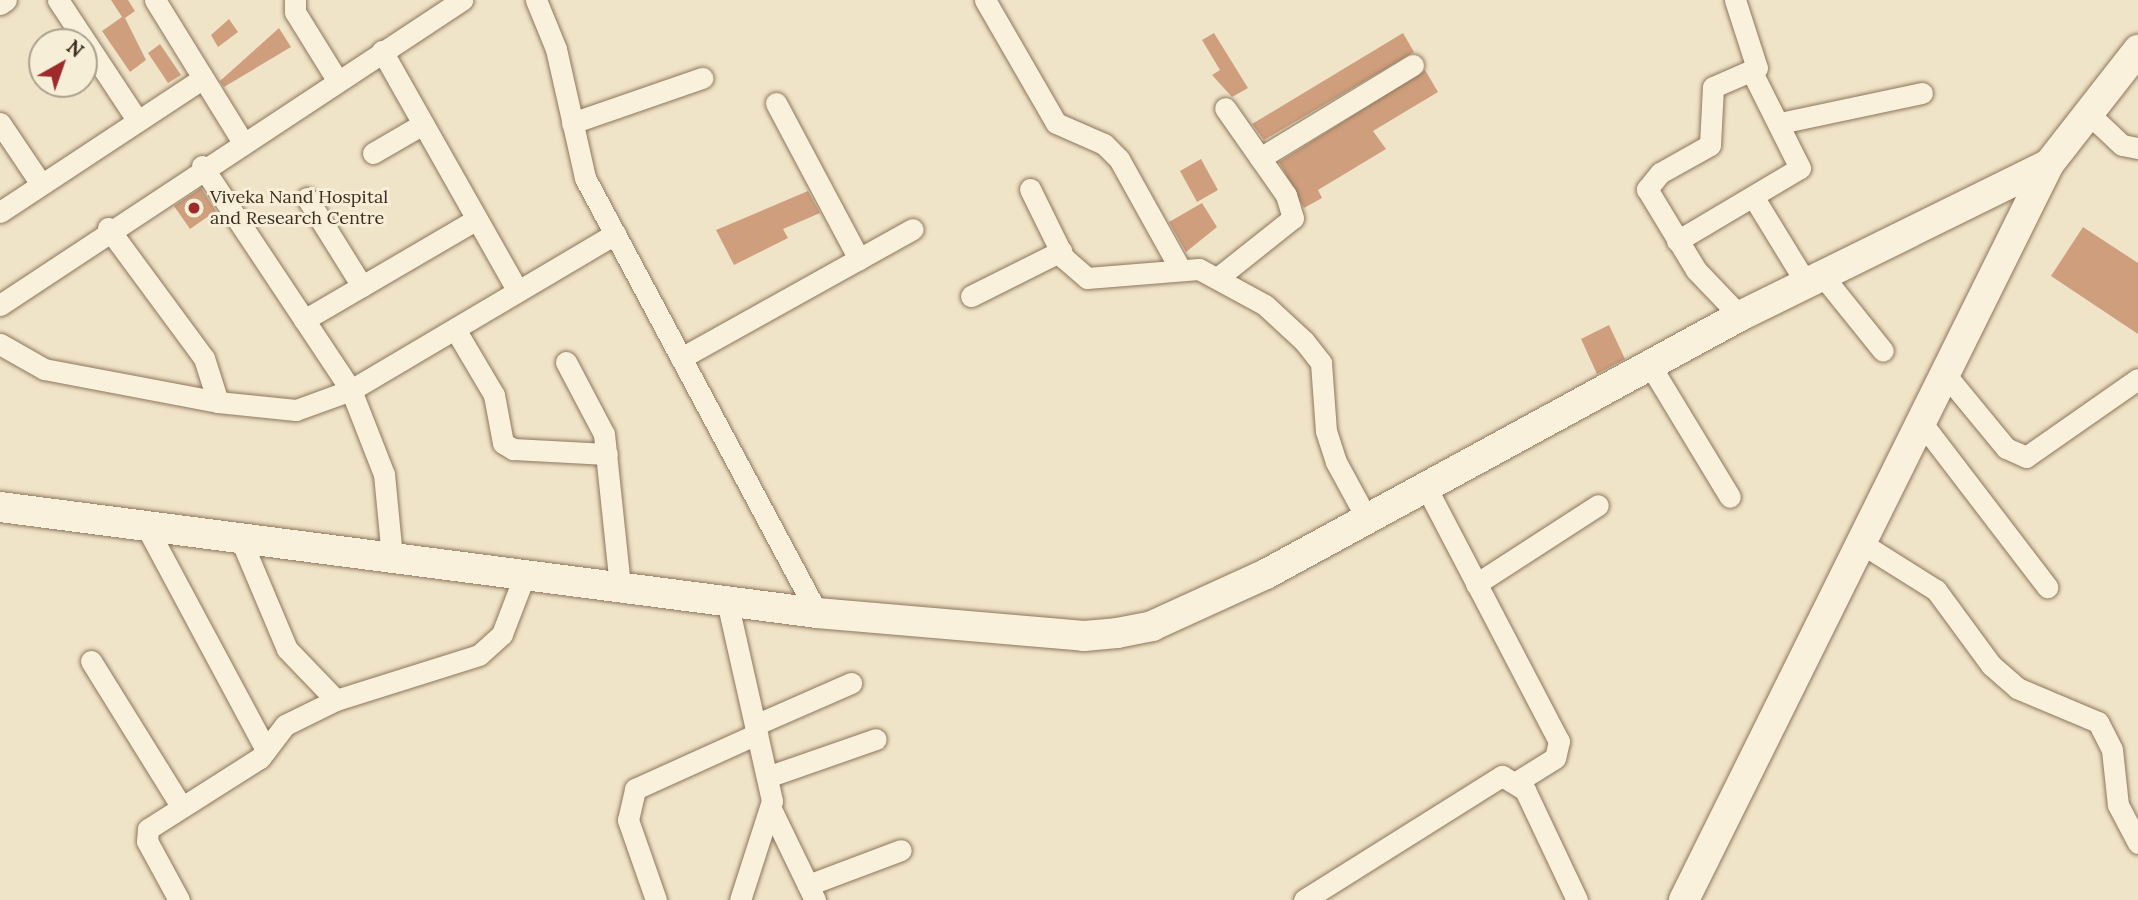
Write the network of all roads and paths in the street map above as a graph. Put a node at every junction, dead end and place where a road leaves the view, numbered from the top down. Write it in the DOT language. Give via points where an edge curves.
graph roads {
  1 [pos="6,0"];
  2 [pos="58,0"];
  3 [pos="155,0"];
  4 [pos="295,0"];
  5 [pos="462,0"];
  6 [pos="536,0"];
  7 [pos="985,0"];
  8 [pos="1735,0"];
  9 [pos="0,4"];
  10 [pos="2138,50"];
  11 [pos="382,51"];
  12 [pos="1413,65"];
  13 [pos="1753,74"];
  14 [pos="203,78"];
  15 [pos="702,78"];
  16 [pos="337,80"];
  17 [pos="1922,93"];
  18 [pos="776,103"];
  19 [pos="1225,108"];
  20 [pos="2089,114"];
  21 [pos="138,120"];
  22 [pos="0,123"];
  23 [pos="572,123"];
  24 [pos="1780,123"];
  25 [pos="423,124"];
  26 [pos="242,141"];
  27 [pos="2138,148"];
  28 [pos="373,153"];
  29 [pos="1260,158"];
  30 [pos="2049,164"];
  31 [pos="201,166"];
  32 [pos="41,184"];
  33 [pos="1030,189"];
  34 [pos="307,198"];
  35 [pos="1754,198"];
  36 [pos="0,212"];
  37 [pos="477,219"];
  38 [pos="108,228"];
  39 [pos="914,229"];
  40 [pos="615,234"];
  41 [pos="1677,241"];
  42 [pos="1061,251"];
  43 [pos="859,259"];
  44 [pos="1179,267"];
  45 [pos="1220,276"];
  46 [pos="1814,279"];
  47 [pos="362,286"];
  48 [pos="518,292"];
  49 [pos="971,296"];
  50 [pos="0,305"];
  51 [pos="1740,316"];
  52 [pos="304,320"];
  53 [pos="455,329"];
  54 [pos="0,344"];
  55 [pos="1883,351"];
  56 [pos="681,358"];
  57 [pos="566,362"];
  58 [pos="1650,365"];
  59 [pos="1945,374"];
  60 [pos="2138,379"];
  61 [pos="351,390"];
  62 [pos="218,402"];
  63 [pos="1921,422"];
  64 [pos="607,454"];
  65 [pos="1426,487"];
  66 [pos="1730,497"];
  67 [pos="1598,505"];
  68 [pos="0,507"];
  69 [pos="1367,519"];
  70 [pos="146,526"];
  71 [pos="240,538"];
  72 [pos="1861,543"];
  73 [pos="392,557"];
  74 [pos="525,574"];
  75 [pos="1476,584"];
  76 [pos="620,586"];
  77 [pos="2047,586"];
  78 [pos="727,601"];
  79 [pos="817,613"];
  80 [pos="91,661"];
  81 [pos="851,683"];
  82 [pos="337,700"];
  83 [pos="756,729"];
  84 [pos="876,739"];
  85 [pos="266,750"];
  86 [pos="767,777"];
  87 [pos="1518,781"];
  88 [pos="181,806"];
  89 [pos="772,811"];
  90 [pos="2138,842"];
  91 [pos="901,850"];
  92 [pos="812,893"];
  93 [pos="1574,895"];
  94 [pos="179,900"];
  95 [pos="656,900"];
  96 [pos="740,900"];
  97 [pos="1304,900"];
  98 [pos="1552,900"];
  99 [pos="1684,900"];
  1 -- 9 [label="street"];
  2 -- 21 [label="street"];
  3 -- 14 [label="street"];
  4 -- 16 [label="street" via="295,12"];
  5 -- 11 [label="street"];
  6 -- 23 [label="street" via="556,49"];
  7 -- 44 [label="street" via="1056,123 1104,144 1119,159"];
  8 -- 13 [label="street" via="1758,60"];
  10 -- 20 [label="street"];
  11 -- 16 [label="street"];
  11 -- 25 [label="street"];
  12 -- 29 [label="street"];
  13 -- 24 [label="street"];
  13 -- 41 [label="street" via="1713,87 1710,145 1650,183 1649,196"];
  14 -- 21 [label="street"];
  14 -- 26 [label="street"];
  15 -- 23 [label="street"];
  16 -- 26 [label="street"];
  17 -- 24 [label="street"];
  18 -- 43 [label="street"];
  19 -- 29 [label="street"];
  20 -- 27 [label="street" via="2122,145"];
  20 -- 30 [label="street"];
  21 -- 32 [label="street"];
  22 -- 32 [label="street"];
  23 -- 40 [label="street" via="585,178"];
  24 -- 35 [label="street" via="1800,168"];
  25 -- 28 [label="street"];
  25 -- 37 [label="street"];
  26 -- 31 [label="street"];
  29 -- 45 [label="street" via="1293,207 1293,218"];
  30 -- 46 [label="street"];
  30 -- 59 [label="street"];
  31 -- 38 [label="street"];
  31 -- 52 [label="street"];
  32 -- 36 [label="street"];
  33 -- 42 [label="street"];
  34 -- 47 [label="street"];
  35 -- 41 [label="street"];
  35 -- 46 [label="street"];
  37 -- 47 [label="street"];
  37 -- 48 [label="street"];
  38 -- 50 [label="street"];
  38 -- 62 [label="street" via="204,358"];
  39 -- 43 [label="street"];
  40 -- 48 [label="street"];
  40 -- 56 [label="street"];
  41 -- 51 [label="street"];
  42 -- 44 [label="street" via="1087,278"];
  42 -- 49 [label="street"];
  43 -- 56 [label="street"];
  44 -- 45 [label="street"];
  45 -- 69 [label="street" via="1284,321 1321,363 1329,445"];
  46 -- 51 [label="street"];
  46 -- 55 [label="street"];
  47 -- 52 [label="street"];
  48 -- 53 [label="street"];
  51 -- 58 [label="street"];
  52 -- 61 [label="street"];
  53 -- 61 [label="street"];
  53 -- 64 [label="street" via="494,395 503,443 513,449"];
  54 -- 62 [label="street" via="44,369"];
  56 -- 79 [label="street"];
  57 -- 64 [label="street" via="599,422"];
  58 -- 65 [label="street"];
  58 -- 66 [label="street"];
  59 -- 60 [label="street" via="2006,448 2026,457"];
  59 -- 63 [label="street"];
  61 -- 62 [label="street" via="309,409"];
  61 -- 73 [label="street" via="384,474"];
  63 -- 72 [label="street"];
  63 -- 77 [label="street"];
  64 -- 76 [label="street"];
  65 -- 69 [label="street"];
  65 -- 75 [label="street"];
  67 -- 75 [label="street"];
  68 -- 70 [label="street"];
  69 -- 79 [label="street" via="1152,626 1117,633 1084,636"];
  70 -- 71 [label="street"];
  70 -- 85 [label="street"];
  71 -- 73 [label="street"];
  71 -- 82 [label="street" via="287,649"];
  72 -- 90 [label="street" via="1936,590 1991,665 2017,688 2098,722 2112,750 2118,805"];
  72 -- 99 [label="street"];
  73 -- 74 [label="street"];
  74 -- 76 [label="street"];
  74 -- 82 [label="street" via="502,634 479,655 383,680"];
  75 -- 87 [label="street" via="1559,741 1555,758"];
  76 -- 78 [label="street"];
  78 -- 79 [label="street"];
  78 -- 83 [label="street"];
  80 -- 88 [label="street"];
  81 -- 83 [label="street"];
  82 -- 85 [label="street" via="285,725"];
  83 -- 86 [label="street"];
  83 -- 95 [label="street" via="635,789 628,820"];
  84 -- 86 [label="street"];
  85 -- 88 [label="street"];
  86 -- 89 [label="street"];
  87 -- 93 [label="street"];
  87 -- 97 [label="street" via="1502,776 1485,783"];
  88 -- 94 [label="street" via="146,834"];
  89 -- 92 [label="street"];
  89 -- 96 [label="street" via="747,862"];
  91 -- 92 [label="street"];
  93 -- 98 [label="street"];
}
